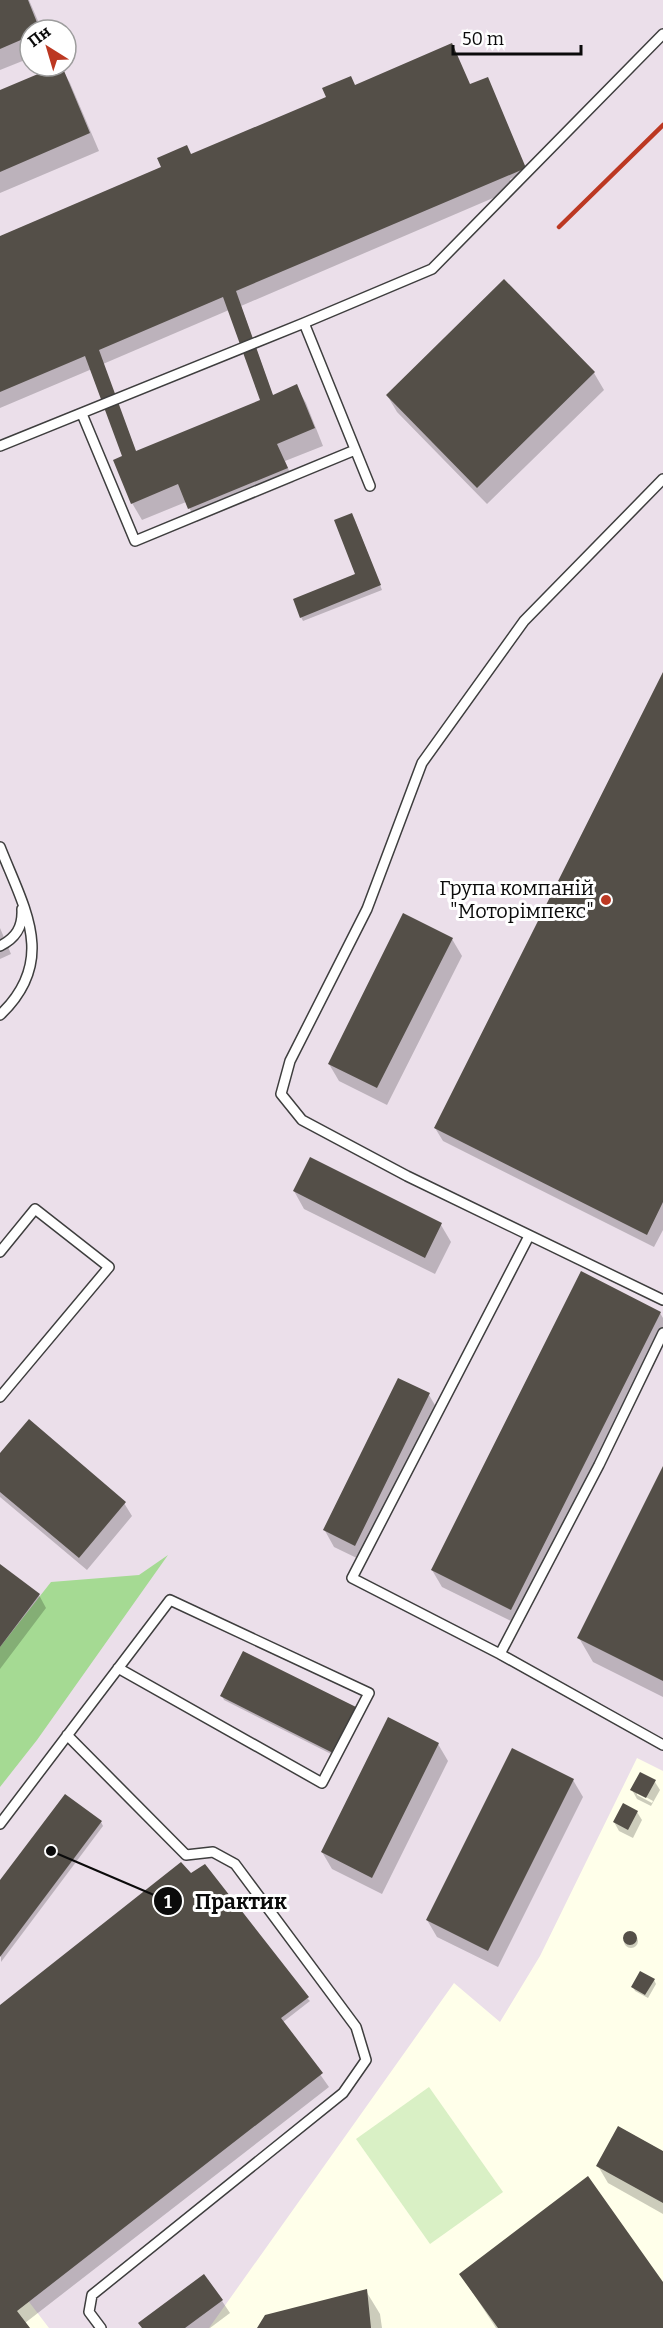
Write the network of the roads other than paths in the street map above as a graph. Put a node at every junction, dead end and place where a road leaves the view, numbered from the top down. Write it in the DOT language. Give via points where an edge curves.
graph roads {
  1 [pos="663,34"];
  2 [pos="304,323"];
  3 [pos="82,414"];
  4 [pos="0,446"];
  5 [pos="355,450"];
  6 [pos="663,479"];
  7 [pos="370,486"];
  8 [pos="0,847"];
  9 [pos="21,901"];
  10 [pos="0,946"];
  11 [pos="0,1015"];
  12 [pos="530,1236"];
  13 [pos="0,1252"];
  14 [pos="663,1300"];
  15 [pos="663,1333"];
  16 [pos="0,1397"];
  17 [pos="500,1653"];
  18 [pos="118,1668"];
  19 [pos="68,1735"];
  20 [pos="663,1745"];
  21 [pos="0,1824"];
  22 [pos="101,2328"];
  1 -- 2 [label="lane" via="432,269"];
  2 -- 3 [label="lane"];
  2 -- 5 [label="lane"];
  3 -- 4 [label="lane"];
  3 -- 5 [label="lane" via="135,541"];
  5 -- 7 [label="lane"];
  6 -- 12 [label="lane" via="524,621 422,763 367,909 290,1061 281,1094 302,1120"];
  8 -- 9 [label="lane"];
  9 -- 10 [label="lane" via="18,931"];
  9 -- 11 [label="lane" via="33,939 33,956 22,988"];
  12 -- 14 [label="lane"];
  12 -- 17 [label="lane" via="352,1578"];
  13 -- 16 [label="lane" via="35,1209 109,1267"];
  15 -- 17 [label="lane"];
  17 -- 20 [label="lane"];
  18 -- 18 [label="lane" via="170,1600 369,1693 322,1783"];
  18 -- 19 [label="lane"];
  19 -- 21 [label="lane"];
  19 -- 22 [label="lane" via="186,1855 213,1852 235,1864 356,2027 366,2060 343,2093 92,2295 89,2312"];
}
